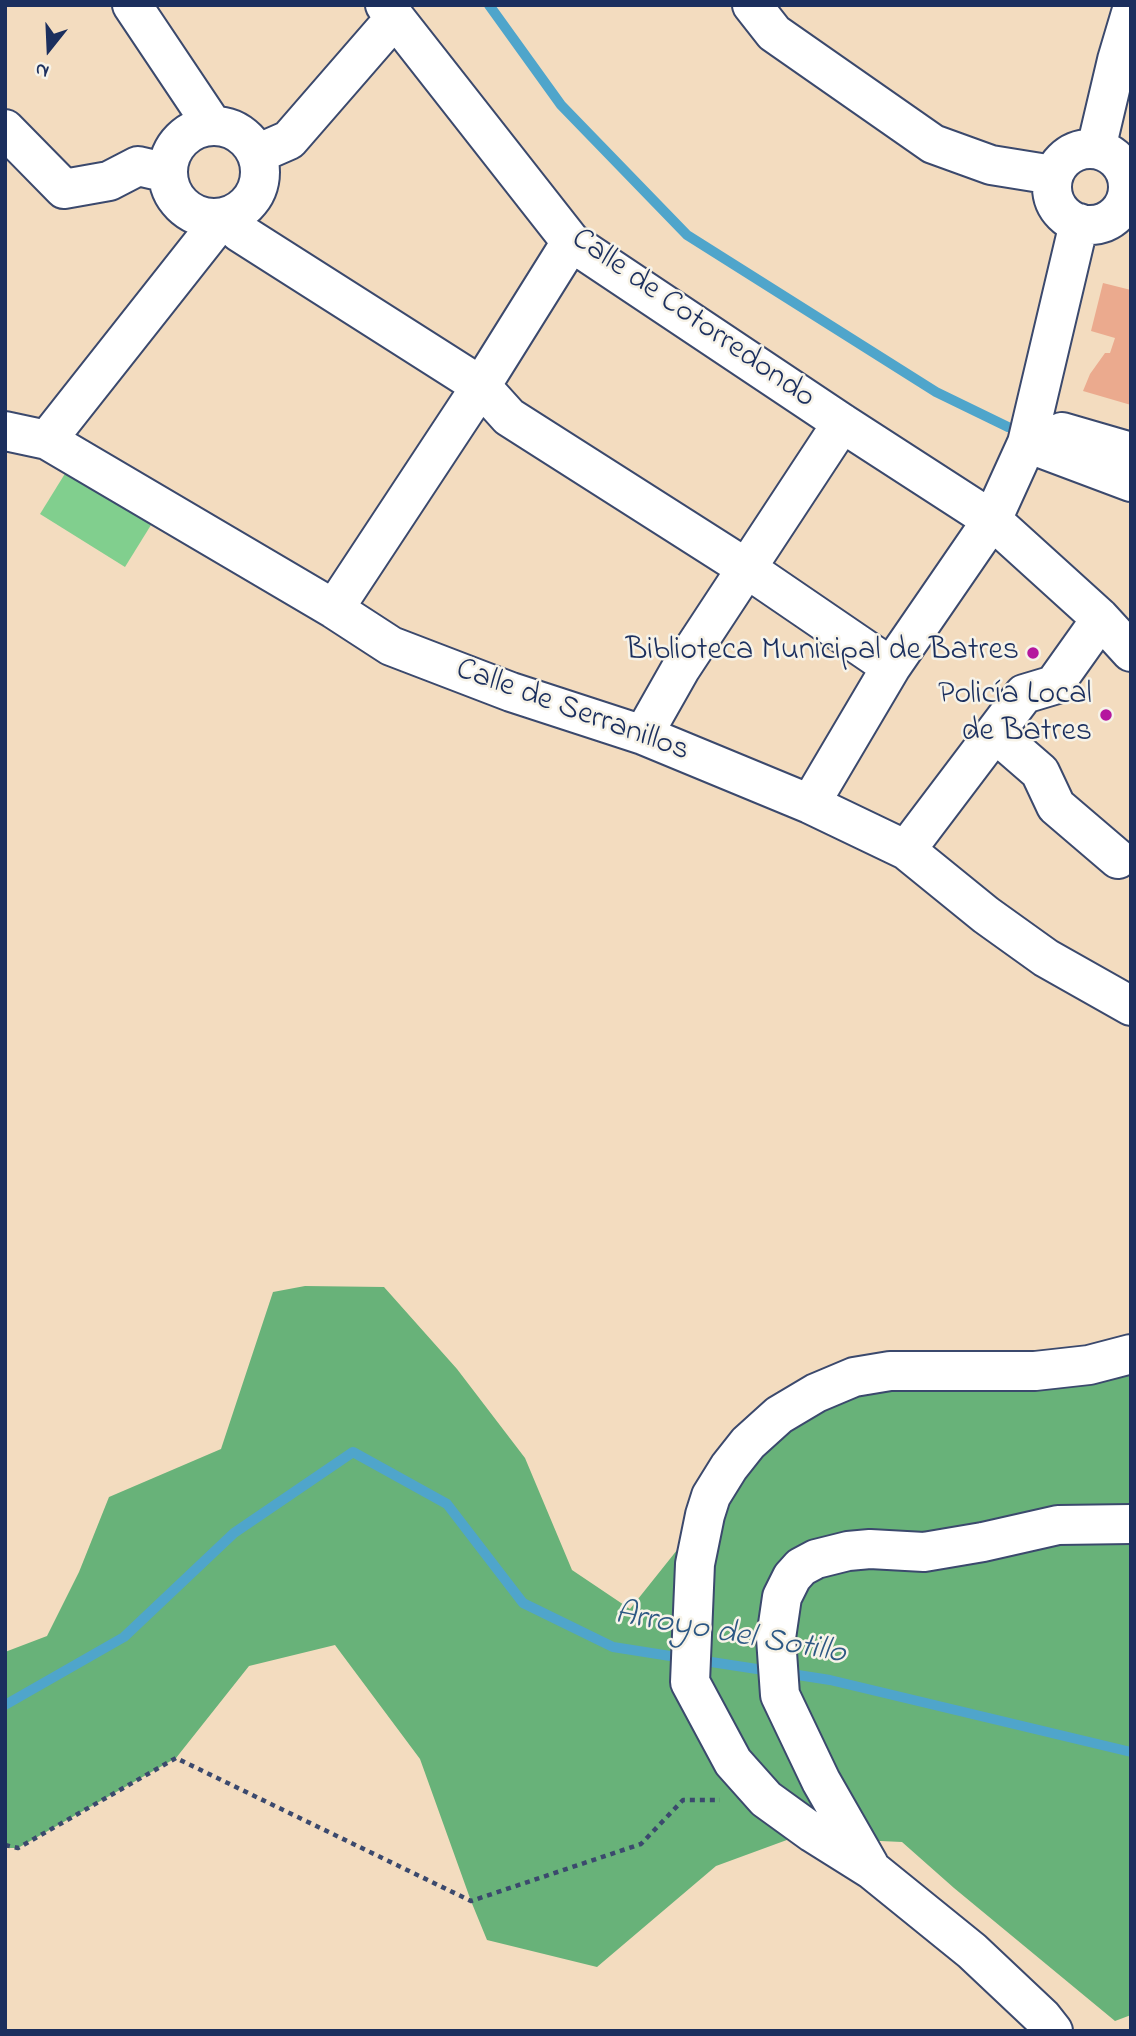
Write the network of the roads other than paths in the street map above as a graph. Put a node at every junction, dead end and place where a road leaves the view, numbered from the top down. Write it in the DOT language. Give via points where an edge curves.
graph roads {
  1 [pos="132,5"];
  2 [pos="752,5"];
  3 [pos="390,12"];
  4 [pos="1131,13"];
  5 [pos="214,126"];
  6 [pos="5,129"];
  7 [pos="1096,149"];
  8 [pos="257,153"];
  9 [pos="168,173"];
  10 [pos="1054,175"];
  11 [pos="1128,200"];
  12 [pos="223,218"];
  13 [pos="1079,223"];
  14 [pos="571,242"];
  15 [pos="481,386"];
  16 [pos="842,423"];
  17 [pos="5,432"];
  18 [pos="1030,433"];
  19 [pos="47,440"];
  20 [pos="1131,452"];
  21 [pos="1131,482"];
  22 [pos="992,520"];
  23 [pos="746,568"];
  24 [pos="334,609"];
  25 [pos="1091,633"];
  26 [pos="1131,652"];
  27 [pos="891,667"];
  28 [pos="995,733"];
  29 [pos="643,735"];
  30 [pos="810,804"];
  31 [pos="906,850"];
  32 [pos="1118,859"];
  33 [pos="1131,1006"];
  34 [pos="1131,1354"];
  35 [pos="1131,1524"];
  36 [pos="872,1870"];
  37 [pos="1054,2031"];
  1 -- 5 [label="street"];
  2 -- 10 [label="street" via="774,33 933,144 990,165"];
  3 -- 8 [label="street" via="289,140"];
  3 -- 14 [label="street, Calle de Cotorredondo"];
  4 -- 7 [label="street"];
  5 -- 8 [label="street" via="243,136"];
  5 -- 9 [label="street" via="197,129 176,145"];
  6 -- 9 [label="street" via="64,189 109,181 138,166"];
  7 -- 10 [label="street" via="1074,152 1058,165"];
  7 -- 11 [label="street" via="1107,152 1123,167"];
  8 -- 12 [label="street" via="261,169 252,199"];
  9 -- 12 [label="street" via="169,185 188,211"];
  10 -- 13 [label="street" via="1053,198 1066,216"];
  11 -- 13 [label="street" via="1111,218"];
  12 -- 15 [label="street"];
  12 -- 19 [label="street"];
  13 -- 18 [label="street"];
  14 -- 15 [label="street"];
  14 -- 16 [label="street, Calle de Cotorredondo"];
  15 -- 23 [label="street" via="509,417"];
  15 -- 24 [label="street"];
  16 -- 22 [label="street, Calle de Cotorredondo"];
  16 -- 23 [label="street"];
  17 -- 19 [label="street, Calle de Serranillos"];
  18 -- 20 [label="street"];
  18 -- 21 [label="street"];
  18 -- 22 [label="street"];
  19 -- 24 [label="street, Calle de Serranillos"];
  22 -- 26 [label="street, Calle de Cotorredondo"];
  22 -- 27 [label="street"];
  23 -- 27 [label="street"];
  23 -- 29 [label="street"];
  24 -- 29 [label="street, Calle de Serranillos" via="391,646"];
  25 -- 28 [label="street" via="1054,685 1024,694"];
  27 -- 30 [label="street"];
  28 -- 31 [label="street"];
  28 -- 32 [label="street" via="1040,772 1056,806"];
  29 -- 30 [label="street, Calle de Serranillos"];
  30 -- 31 [label="street, Calle de Serranillos"];
  31 -- 33 [label="street, Calle de Serranillos" via="1046,958"];
  34 -- 36 [label="street" via="1089,1365 1035,1371 890,1371 853,1377 779,1415 748,1443 711,1496 695,1564 690,1682 733,1762 766,1799"];
  35 -- 36 [label="street" via="1058,1525 924,1552 870,1549 816,1559 792,1577 782,1597 776,1638 780,1695 821,1782"];
  36 -- 37 [label="street" via="972,1951"];
}
